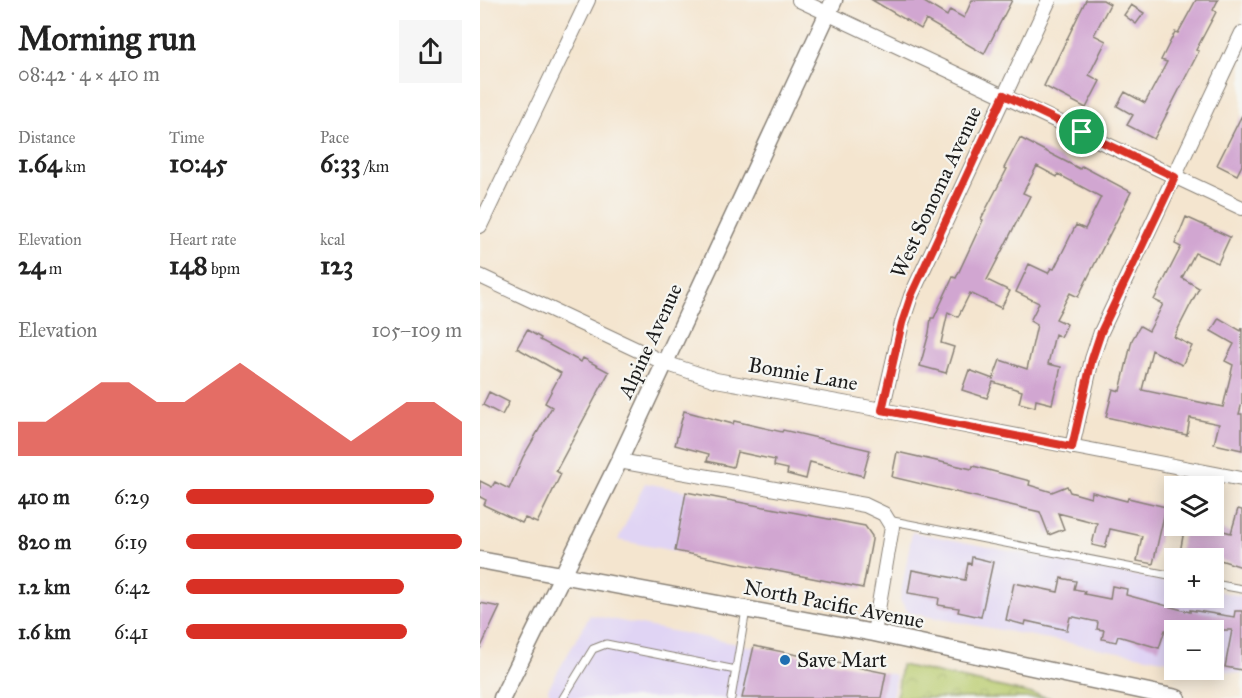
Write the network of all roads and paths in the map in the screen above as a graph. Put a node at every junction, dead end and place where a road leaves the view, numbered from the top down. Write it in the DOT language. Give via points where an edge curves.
graph roads {
  1 [pos="588,0"];
  2 [pos="799,0"];
  3 [pos="1048,0"];
  4 [pos="831,7"];
  5 [pos="1242,33"];
  6 [pos="1004,95"];
  7 [pos="1175,177"];
  8 [pos="1242,208"];
  9 [pos="480,226"];
  10 [pos="480,276"];
  11 [pos="665,363"];
  12 [pos="882,410"];
  13 [pos="1072,447"];
  14 [pos="619,460"];
  15 [pos="1242,479"];
  16 [pos="888,520"];
  17 [pos="480,560"];
  18 [pos="1164,574"];
  19 [pos="563,575"];
  20 [pos="1224,586"];
  21 [pos="1242,589"];
  22 [pos="746,609"];
  23 [pos="874,633"];
  24 [pos="736,670"];
  25 [pos="506,695"];
  26 [pos="563,698"];
  27 [pos="731,698"];
  28 [pos="1177,698"];
  1 -- 9 [label="street"];
  2 -- 4 [label="street"];
  3 -- 6 [label="street, West Sonoma Avenue"];
  4 -- 6 [label="street"];
  4 -- 11 [label="street, Alpine Avenue"];
  5 -- 7 [label="street"];
  6 -- 7 [label="street"];
  6 -- 12 [label="street, West Sonoma Avenue" via="911,296"];
  7 -- 8 [label="street"];
  7 -- 13 [label="street" via="1101,332"];
  10 -- 11 [label="street, Bonnie Lane"];
  11 -- 12 [label="street, Bonnie Lane" via="716,380"];
  11 -- 14 [label="street, Alpine Avenue"];
  12 -- 13 [label="street, Bonnie Lane"];
  13 -- 15 [label="street, Bonnie Lane"];
  14 -- 16 [label="street" via="865,505"];
  14 -- 19 [label="street, Alpine Avenue"];
  16 -- 18 [label="lane"];
  16 -- 23 [label="street" via="892,527"];
  17 -- 19 [label="street, North Pacific Avenue"];
  19 -- 22 [label="street, North Pacific Avenue"];
  19 -- 25 [label="street, Alpine Avenue"];
  20 -- 21 [label="lane"];
  22 -- 23 [label="street, North Pacific Avenue"];
  22 -- 24 [label="lane"];
  23 -- 28 [label="street, North Pacific Avenue"];
  24 -- 26 [label="lane" via="606,644 593,649"];
  24 -- 27 [label="lane"];
}
